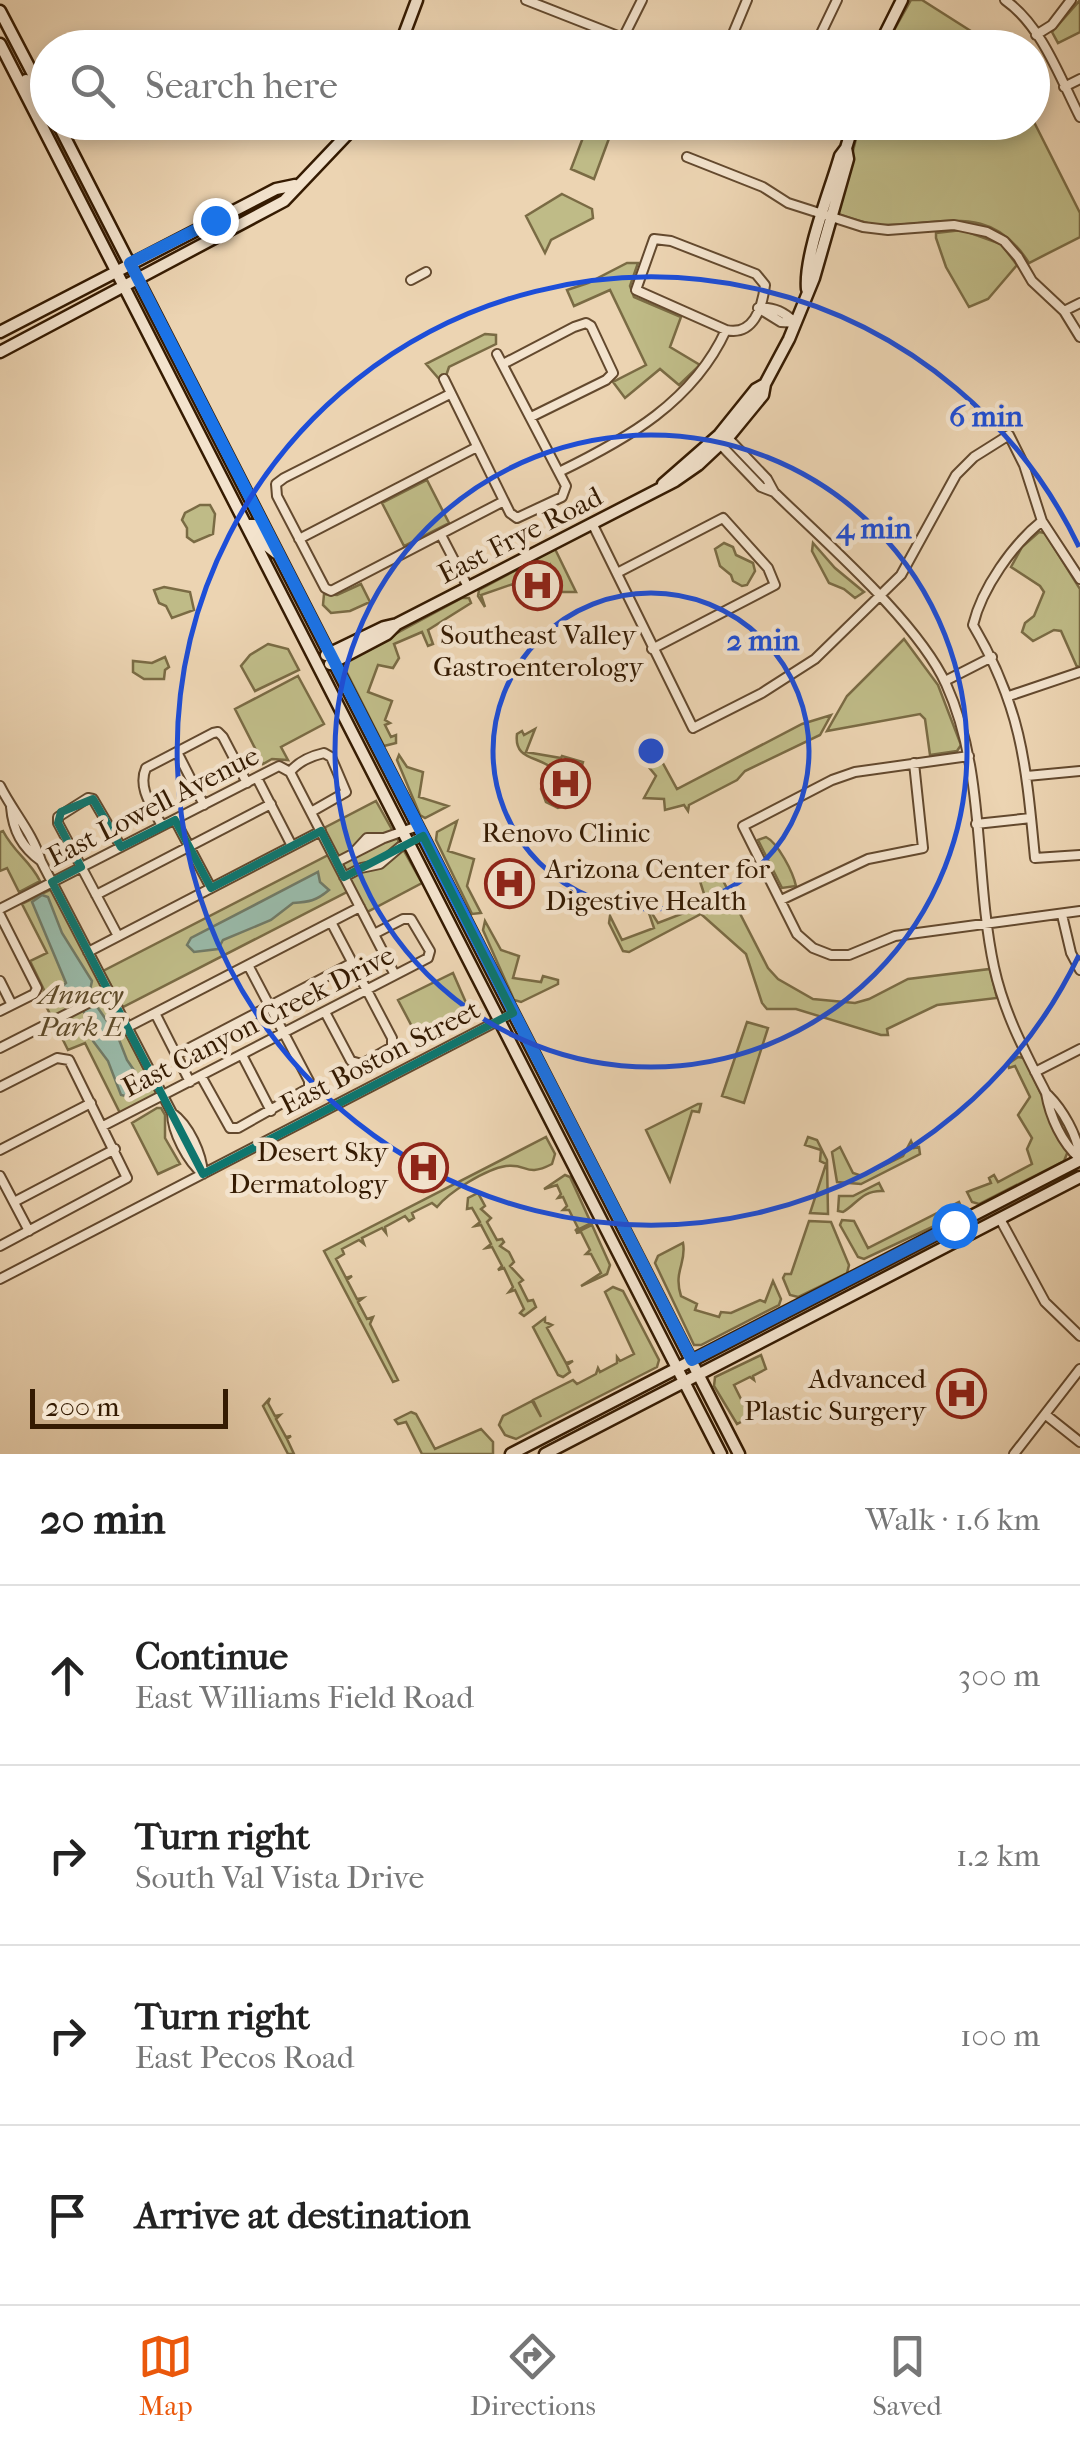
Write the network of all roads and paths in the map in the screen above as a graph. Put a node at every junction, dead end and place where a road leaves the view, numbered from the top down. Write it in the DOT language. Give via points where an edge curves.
graph roads {
  1 [pos="417,0"];
  2 [pos="526,0"];
  3 [pos="565,0"];
  4 [pos="642,0"];
  5 [pos="747,0"];
  6 [pos="837,0"];
  7 [pos="902,0"];
  8 [pos="1006,0"];
  9 [pos="1071,0"];
  10 [pos="0,11"];
  11 [pos="560,13"];
  12 [pos="406,30"];
  13 [pos="603,30"];
  14 [pos="628,30"];
  15 [pos="734,30"];
  16 [pos="823,30"];
  17 [pos="887,30"];
  18 [pos="1033,30"];
  19 [pos="1044,30"];
  20 [pos="0,44"];
  21 [pos="1050,60"];
  22 [pos="14,70"];
  23 [pos="30,71"];
  24 [pos="1080,78"];
  25 [pos="1064,86"];
  26 [pos="30,88"];
  27 [pos="30,102"];
  28 [pos="1080,117"];
  29 [pos="49,140"];
  30 [pos="59,140"];
  31 [pos="67,140"];
  32 [pos="343,140"];
  33 [pos="848,140"];
  34 [pos="686,158"];
  35 [pos="79,164"];
  36 [pos="296,185"];
  37 [pos="827,217"];
  38 [pos="130,263"];
  39 [pos="114,272"];
  40 [pos="426,272"];
  41 [pos="138,278"];
  42 [pos="412,280"];
  43 [pos="122,286"];
  44 [pos="1080,303"];
  45 [pos="758,308"];
  46 [pos="1064,311"];
  47 [pos="796,323"];
  48 [pos="726,330"];
  49 [pos="0,332"];
  50 [pos="1080,337"];
  51 [pos="0,352"];
  52 [pos="497,354"];
  53 [pos="502,364"];
  54 [pos="444,379"];
  55 [pos="450,394"];
  56 [pos="531,417"];
  57 [pos="721,438"];
  58 [pos="476,447"];
  59 [pos="224,449"];
  60 [pos="211,456"];
  61 [pos="559,472"];
  62 [pos="504,502"];
  63 [pos="1042,521"];
  64 [pos="592,524"];
  65 [pos="247,525"];
  66 [pos="441,535"];
  67 [pos="299,539"];
  68 [pos="280,556"];
  69 [pos="617,573"];
  70 [pos="1080,579"];
  71 [pos="468,587"];
  72 [pos="879,598"];
  73 [pos="652,650"];
  74 [pos="992,657"];
  75 [pos="332,658"];
  76 [pos="318,665"];
  77 [pos="1080,672"];
  78 [pos="944,681"];
  79 [pos="1009,696"];
  80 [pos="177,752"];
  81 [pos="969,756"];
  82 [pos="914,763"];
  83 [pos="1080,771"];
  84 [pos="290,772"];
  85 [pos="1027,776"];
  86 [pos="257,778"];
  87 [pos="247,783"];
  88 [pos="0,786"];
  89 [pos="271,804"];
  90 [pos="204,805"];
  91 [pos="311,812"];
  92 [pos="1031,818"];
  93 [pos="175,820"];
  94 [pos="976,824"];
  95 [pos="162,826"];
  96 [pos="402,831"];
  97 [pos="420,831"];
  98 [pos="320,832"];
  99 [pos="409,843"];
  100 [pos="292,846"];
  101 [pos="121,847"];
  102 [pos="189,847"];
  103 [pos="1080,855"];
  104 [pos="336,862"];
  105 [pos="82,867"];
  106 [pos="344,877"];
  107 [pos="52,882"];
  108 [pos="211,888"];
  109 [pos="96,895"];
  110 [pos="781,900"];
  111 [pos="360,907"];
  112 [pos="0,912"];
  113 [pos="1080,912"];
  114 [pos="1062,915"];
  115 [pos="331,922"];
  116 [pos="987,926"];
  117 [pos="374,934"];
  118 [pos="118,936"];
  119 [pos="88,952"];
  120 [pos="352,963"];
  121 [pos="248,965"];
  122 [pos="1080,970"];
  123 [pos="396,975"];
  124 [pos="0,981"];
  125 [pos="367,991"];
  126 [pos="110,992"];
  127 [pos="12,1005"];
  128 [pos="270,1007"];
  129 [pos="0,1012"];
  130 [pos="325,1012"];
  131 [pos="155,1013"];
  132 [pos="514,1013"];
  133 [pos="499,1020"];
  134 [pos="128,1027"];
  135 [pos="284,1033"];
  136 [pos="0,1048"];
  137 [pos="1080,1049"];
  138 [pos="242,1054"];
  139 [pos="176,1055"];
  140 [pos="1035,1072"];
  141 [pos="201,1076"];
  142 [pos="190,1082"];
  143 [pos="0,1087"];
  144 [pos="163,1095"];
  145 [pos="91,1103"];
  146 [pos="272,1110"];
  147 [pos="103,1126"];
  148 [pos="115,1149"];
  149 [pos="0,1150"];
  150 [pos="586,1156"];
  151 [pos="1080,1159"];
  152 [pos="572,1164"];
  153 [pos="204,1174"];
  154 [pos="0,1176"];
  155 [pos="1080,1177"];
  156 [pos="1022,1190"];
  157 [pos="14,1202"];
  158 [pos="1000,1219"];
  159 [pos="29,1231"];
  160 [pos="0,1246"];
  161 [pos="860,1273"];
  162 [pos="0,1279"];
  163 [pos="868,1288"];
  164 [pos="1080,1336"];
  165 [pos="692,1360"];
  166 [pos="677,1368"];
  167 [pos="1080,1369"];
  168 [pos="700,1376"];
  169 [pos="685,1383"];
  170 [pos="1046,1415"];
  171 [pos="1080,1442"];
  172 [pos="510,1454"];
  173 [pos="545,1454"];
  174 [pos="720,1454"];
  175 [pos="740,1454"];
  176 [pos="1014,1454"];
  1 -- 12 [label="main road"];
  2 -- 11 [label="street"];
  3 -- 11 [label="street"];
  4 -- 14 [label="street"];
  5 -- 15 [label="street"];
  6 -- 16 [label="street"];
  7 -- 17 [label="main road"];
  8 -- 18 [label="street"];
  9 -- 19 [label="street"];
  10 -- 23 [label="main road"];
  11 -- 13 [label="street"];
  20 -- 22 [label="main road"];
  21 -- 25 [label="street"];
  22 -- 26 [label="main road"];
  22 -- 27 [label="main road"];
  24 -- 25 [label="street"];
  25 -- 28 [label="street"];
  29 -- 39 [label="main road"];
  30 -- 35 [label="main road"];
  31 -- 35 [label="main road"];
  32 -- 36 [label="main road"];
  33 -- 37 [label="main road, East Frye Road"];
  34 -- 37 [label="street"];
  35 -- 38 [label="main road"];
  36 -- 38 [label="main road"];
  36 -- 41 [label="main road" via="284,201"];
  37 -- 46 [label="street" via="873,229 954,225 988,232 1004,241"];
  37 -- 47 [label="main road, East Frye Road"];
  38 -- 39 [label="main road"];
  38 -- 41 [label="main road"];
  39 -- 43 [label="main road"];
  39 -- 49 [label="main road"];
  40 -- 42 [label="street"];
  41 -- 43 [label="main road"];
  41 -- 59 [label="main road"];
  43 -- 51 [label="main road"];
  43 -- 60 [label="main road"];
  44 -- 46 [label="street"];
  45 -- 47 [label="street" via="785,313"];
  45 -- 48 [label="street" via="745,331"];
  45 -- 48 [label="street" via="762,279 654,239 636,290"];
  46 -- 50 [label="street"];
  47 -- 57 [label="main road, East Frye Road" via="765,384"];
  48 -- 61 [label="street" via="694,380 654,418"];
  52 -- 53 [label="street"];
  53 -- 56 [label="street"];
  53 -- 56 [label="street" via="591,326 613,373"];
  54 -- 55 [label="street"];
  55 -- 58 [label="street"];
  55 -- 67 [label="street" via="276,484"];
  56 -- 61 [label="street"];
  57 -- 64 [label="main road, East Frye Road" via="663,485"];
  57 -- 72 [label="street"];
  58 -- 62 [label="street"];
  58 -- 67 [label="street"];
  59 -- 60 [label="main road"];
  59 -- 68 [label="main road"];
  60 -- 65 [label="main road"];
  61 -- 62 [label="street" via="566,486 562,497 517,518"];
  62 -- 66 [label="street"];
  63 -- 70 [label="street"];
  63 -- 72 [label="street" via="1008,435 956,474 914,556"];
  63 -- 74 [label="street" via="1006,559 973,625"];
  64 -- 69 [label="street"];
  64 -- 71 [label="main road, East Frye Road"];
  65 -- 68 [label="main road"];
  65 -- 76 [label="main road"];
  66 -- 67 [label="street" via="331,591"];
  66 -- 71 [label="street"];
  68 -- 75 [label="main road"];
  69 -- 73 [label="street"];
  69 -- 73 [label="street" via="724,518 768,568 775,585"];
  71 -- 75 [label="main road, East Frye Road"];
  72 -- 73 [label="street" via="804,668 693,728"];
  72 -- 78 [label="street"];
  74 -- 78 [label="street"];
  74 -- 79 [label="street"];
  75 -- 76 [label="main road, East Frye Road"];
  75 -- 97 [label="main road"];
  76 -- 96 [label="main road"];
  77 -- 79 [label="street"];
  78 -- 81 [label="street"];
  79 -- 85 [label="street"];
  80 -- 87 [label="street" via="218,732"];
  80 -- 90 [label="street"];
  80 -- 95 [label="street" via="142,774"];
  81 -- 82 [label="street"];
  81 -- 94 [label="street"];
  82 -- 110 [label="street" via="923,848 868,858"];
  82 -- 110 [label="street" via="832,780 743,826"];
  83 -- 85 [label="street"];
  84 -- 86 [label="street, East Lowell Avenue" via="279,766"];
  84 -- 91 [label="street"];
  84 -- 91 [label="street, East Lowell Avenue" via="324,753 331,757 346,792"];
  85 -- 92 [label="street"];
  86 -- 87 [label="street, East Lowell Avenue"];
  86 -- 89 [label="street"];
  87 -- 90 [label="street, East Lowell Avenue"];
  88 -- 107 [label="street" via="26,850"];
  89 -- 100 [label="street"];
  89 -- 102 [label="street"];
  90 -- 93 [label="street, East Lowell Avenue"];
  91 -- 98 [label="street"];
  92 -- 94 [label="street"];
  92 -- 103 [label="street" via="1035,858"];
  93 -- 95 [label="street, East Lowell Avenue"];
  93 -- 102 [label="street"];
  94 -- 116 [label="street"];
  95 -- 101 [label="street, East Lowell Avenue"];
  96 -- 97 [label="street"];
  96 -- 99 [label="main road"];
  96 -- 104 [label="street"];
  97 -- 99 [label="street"];
  97 -- 132 [label="main road"];
  98 -- 100 [label="street"];
  98 -- 104 [label="street"];
  99 -- 106 [label="street" via="380,864"];
  99 -- 133 [label="main road"];
  100 -- 108 [label="street"];
  101 -- 105 [label="street, East Lowell Avenue"];
  101 -- 105 [label="street" via="88,798 58,817"];
  102 -- 108 [label="street"];
  102 -- 109 [label="street"];
  104 -- 106 [label="street"];
  105 -- 107 [label="street, East Lowell Avenue"];
  105 -- 109 [label="street"];
  106 -- 111 [label="street"];
  107 -- 112 [label="street, East Lowell Avenue"];
  107 -- 119 [label="street"];
  108 -- 118 [label="street"];
  109 -- 118 [label="street"];
  110 -- 116 [label="street" via="797,934 831,955 849,956 894,936"];
  111 -- 115 [label="street"];
  111 -- 117 [label="street"];
  112 -- 127 [label="street" via="37,988"];
  113 -- 114 [label="street"];
  114 -- 116 [label="street"];
  114 -- 122 [label="street"];
  115 -- 120 [label="street"];
  115 -- 121 [label="street"];
  116 -- 140 [label="street" via="1002,1000"];
  117 -- 123 [label="street"];
  117 -- 123 [label="street, East Canyon Creek Drive" via="411,919 430,951"];
  118 -- 119 [label="street"];
  119 -- 126 [label="street"];
  120 -- 125 [label="street"];
  120 -- 128 [label="street"];
  121 -- 128 [label="street"];
  121 -- 131 [label="street"];
  123 -- 125 [label="street, East Canyon Creek Drive"];
  124 -- 127 [label="street"];
  125 -- 130 [label="street, East Canyon Creek Drive"];
  125 -- 130 [label="street" via="392,1046 357,1064"];
  126 -- 134 [label="street"];
  126 -- 136 [label="street"];
  127 -- 129 [label="street"];
  128 -- 135 [label="street"];
  128 -- 139 [label="street"];
  130 -- 135 [label="street, East Canyon Creek Drive"];
  131 -- 134 [label="street"];
  131 -- 139 [label="street"];
  132 -- 133 [label="street, East Boston Street"];
  132 -- 150 [label="main road"];
  133 -- 152 [label="main road"];
  133 -- 153 [label="street, East Boston Street"];
  134 -- 144 [label="street"];
  135 -- 138 [label="street, East Canyon Creek Drive"];
  135 -- 146 [label="street" via="310,1088"];
  137 -- 140 [label="street"];
  138 -- 141 [label="street, East Canyon Creek Drive"];
  138 -- 146 [label="street"];
  139 -- 142 [label="street"];
  140 -- 151 [label="street"];
  141 -- 142 [label="street, East Canyon Creek Drive"];
  141 -- 146 [label="street" via="230,1128"];
  142 -- 144 [label="street, East Canyon Creek Drive"];
  143 -- 145 [label="street" via="63,1058"];
  144 -- 147 [label="street, East Canyon Creek Drive"];
  144 -- 153 [label="street"];
  145 -- 147 [label="street"];
  145 -- 149 [label="street"];
  147 -- 148 [label="street"];
  148 -- 157 [label="street"];
  148 -- 159 [label="street" via="127,1178"];
  150 -- 152 [label="main road"];
  150 -- 165 [label="main road"];
  151 -- 156 [label="main road"];
  152 -- 166 [label="main road"];
  153 -- 162 [label="street, East Boston Street"];
  154 -- 157 [label="street"];
  155 -- 158 [label="main road"];
  156 -- 158 [label="main road" via="1002,1208"];
  156 -- 161 [label="main road"];
  157 -- 159 [label="street"];
  158 -- 163 [label="main road"];
  158 -- 164 [label="street" via="1044,1302"];
  159 -- 160 [label="street"];
  161 -- 163 [label="main road"];
  161 -- 165 [label="main road"];
  163 -- 168 [label="main road"];
  165 -- 166 [label="main road"];
  165 -- 168 [label="main road"];
  166 -- 169 [label="main road"];
  166 -- 172 [label="main road"];
  167 -- 170 [label="street"];
  168 -- 169 [label="main road"];
  168 -- 175 [label="main road"];
  169 -- 173 [label="main road"];
  169 -- 174 [label="main road"];
  170 -- 171 [label="street"];
  170 -- 176 [label="street"];
}
